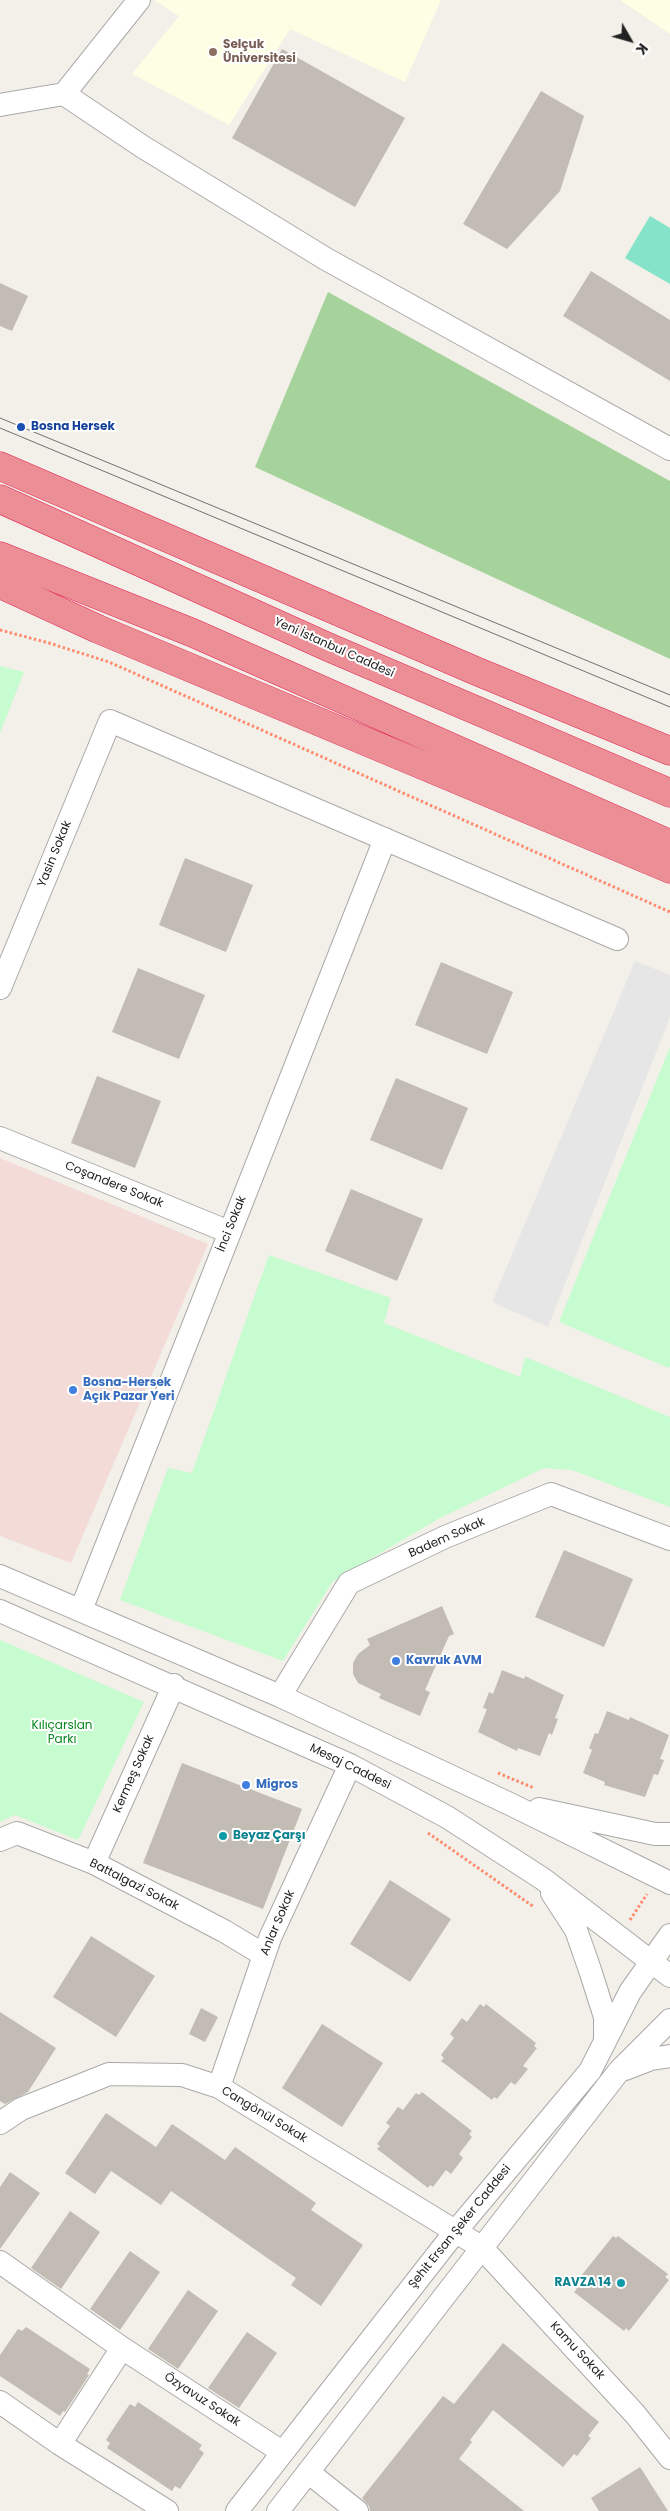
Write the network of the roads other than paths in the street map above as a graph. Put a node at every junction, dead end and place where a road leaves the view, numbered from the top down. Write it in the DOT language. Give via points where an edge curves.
graph roads {
  1 [pos="139,0"];
  2 [pos="64,94"];
  3 [pos="0,105"];
  4 [pos="670,449"];
  5 [pos="0,466"];
  6 [pos="0,499"];
  7 [pos="0,556"];
  8 [pos="0,584"];
  9 [pos="0,605"];
  10 [pos="98,629"];
  11 [pos="670,750"];
  12 [pos="670,792"];
  13 [pos="385,839"];
  14 [pos="670,844"];
  15 [pos="670,869"];
  16 [pos="617,939"];
  17 [pos="1,981"];
  18 [pos="0,1138"];
  19 [pos="229,1232"];
  20 [pos="670,1539"];
  21 [pos="0,1576"];
  22 [pos="81,1610"];
  23 [pos="0,1611"];
  24 [pos="174,1685"];
  25 [pos="280,1696"];
  26 [pos="350,1765"];
  27 [pos="512,1805"];
  28 [pos="670,1834"];
  29 [pos="0,1840"];
  30 [pos="94,1863"];
  31 [pos="543,1878"];
  32 [pos="664,1880"];
  33 [pos="670,1935"];
  34 [pos="264,1955"];
  35 [pos="650,1962"];
  36 [pos="670,1976"];
  37 [pos="670,2020"];
  38 [pos="605,2040"];
  39 [pos="670,2056"];
  40 [pos="619,2071"];
  41 [pos="219,2087"];
  42 [pos="0,2122"];
  43 [pos="455,2232"];
  44 [pos="481,2247"];
  45 [pos="0,2262"];
  46 [pos="122,2348"];
  47 [pos="0,2402"];
  48 [pos="60,2444"];
  49 [pos="282,2452"];
  50 [pos="670,2458"];
  51 [pos="308,2472"];
  52 [pos="167,2511"];
  53 [pos="237,2511"];
  54 [pos="278,2511"];
  55 [pos="357,2511"];
  1 -- 2 [label="street"];
  2 -- 3 [label="street"];
  2 -- 4 [label="street" via="143,147 326,258"];
  5 -- 11 [label="highway" via="476,671"];
  6 -- 12 [label="highway, Yeni İstanbul Caddesi" via="328,647"];
  7 -- 14 [label="highway" via="193,633"];
  8 -- 10 [label="highway"];
  9 -- 10 [label="highway"];
  10 -- 15 [label="highway"];
  13 -- 16 [label="street"];
  13 -- 17 [label="street, Yasin Sokak" via="110,721"];
  13 -- 19 [label="street, İnci Sokak"];
  18 -- 19 [label="street, Coşandere Sokak"];
  19 -- 22 [label="street, İnci Sokak"];
  20 -- 25 [label="street, Badem Sokak" via="552,1494 454,1533 348,1583"];
  21 -- 22 [label="street"];
  22 -- 25 [label="street"];
  23 -- 24 [label="street, Mesaj Caddesi"];
  24 -- 26 [label="street, Mesaj Caddesi"];
  24 -- 30 [label="street, Kermeş Sokak"];
  25 -- 27 [label="street"];
  26 -- 31 [label="street, Mesaj Caddesi" via="447,1817"];
  26 -- 34 [label="street, Anlar Sokak"];
  27 -- 28 [label="street" via="655,1834"];
  27 -- 32 [label="street"];
  29 -- 30 [label="street, Battalgazi Sokak" via="17,1832"];
  30 -- 34 [label="street, Battalgazi Sokak"];
  31 -- 35 [label="street, Mesaj Caddesi"];
  31 -- 38 [label="street" via="576,1930 605,2017"];
  33 -- 35 [label="street, Şehit Ersan Şeker Caddesi"];
  34 -- 41 [label="street, Anlar Sokak"];
  35 -- 36 [label="street, Mesaj Caddesi"];
  35 -- 38 [label="street, Şehit Ersan Şeker Caddesi"];
  37 -- 40 [label="street"];
  38 -- 43 [label="street, Şehit Ersan Şeker Caddesi" via="590,2071"];
  39 -- 40 [label="street"];
  40 -- 44 [label="street"];
  41 -- 42 [label="street, Cangönül Sokak" via="182,2075 109,2074 21,2109"];
  41 -- 43 [label="street, Cangönül Sokak"];
  43 -- 44 [label="street, Cangönül Sokak"];
  43 -- 49 [label="street, Şehit Ersan Şeker Caddesi"];
  44 -- 50 [label="street, Kamu Sokak" via="635,2414"];
  44 -- 51 [label="street"];
  45 -- 46 [label="street, Özyavuz Sokak"];
  46 -- 48 [label="street"];
  46 -- 49 [label="street, Özyavuz Sokak"];
  47 -- 48 [label="street"];
  48 -- 52 [label="street"];
  49 -- 53 [label="street, Şehit Ersan Şeker Caddesi"];
  51 -- 54 [label="street"];
  51 -- 55 [label="street"];
}
